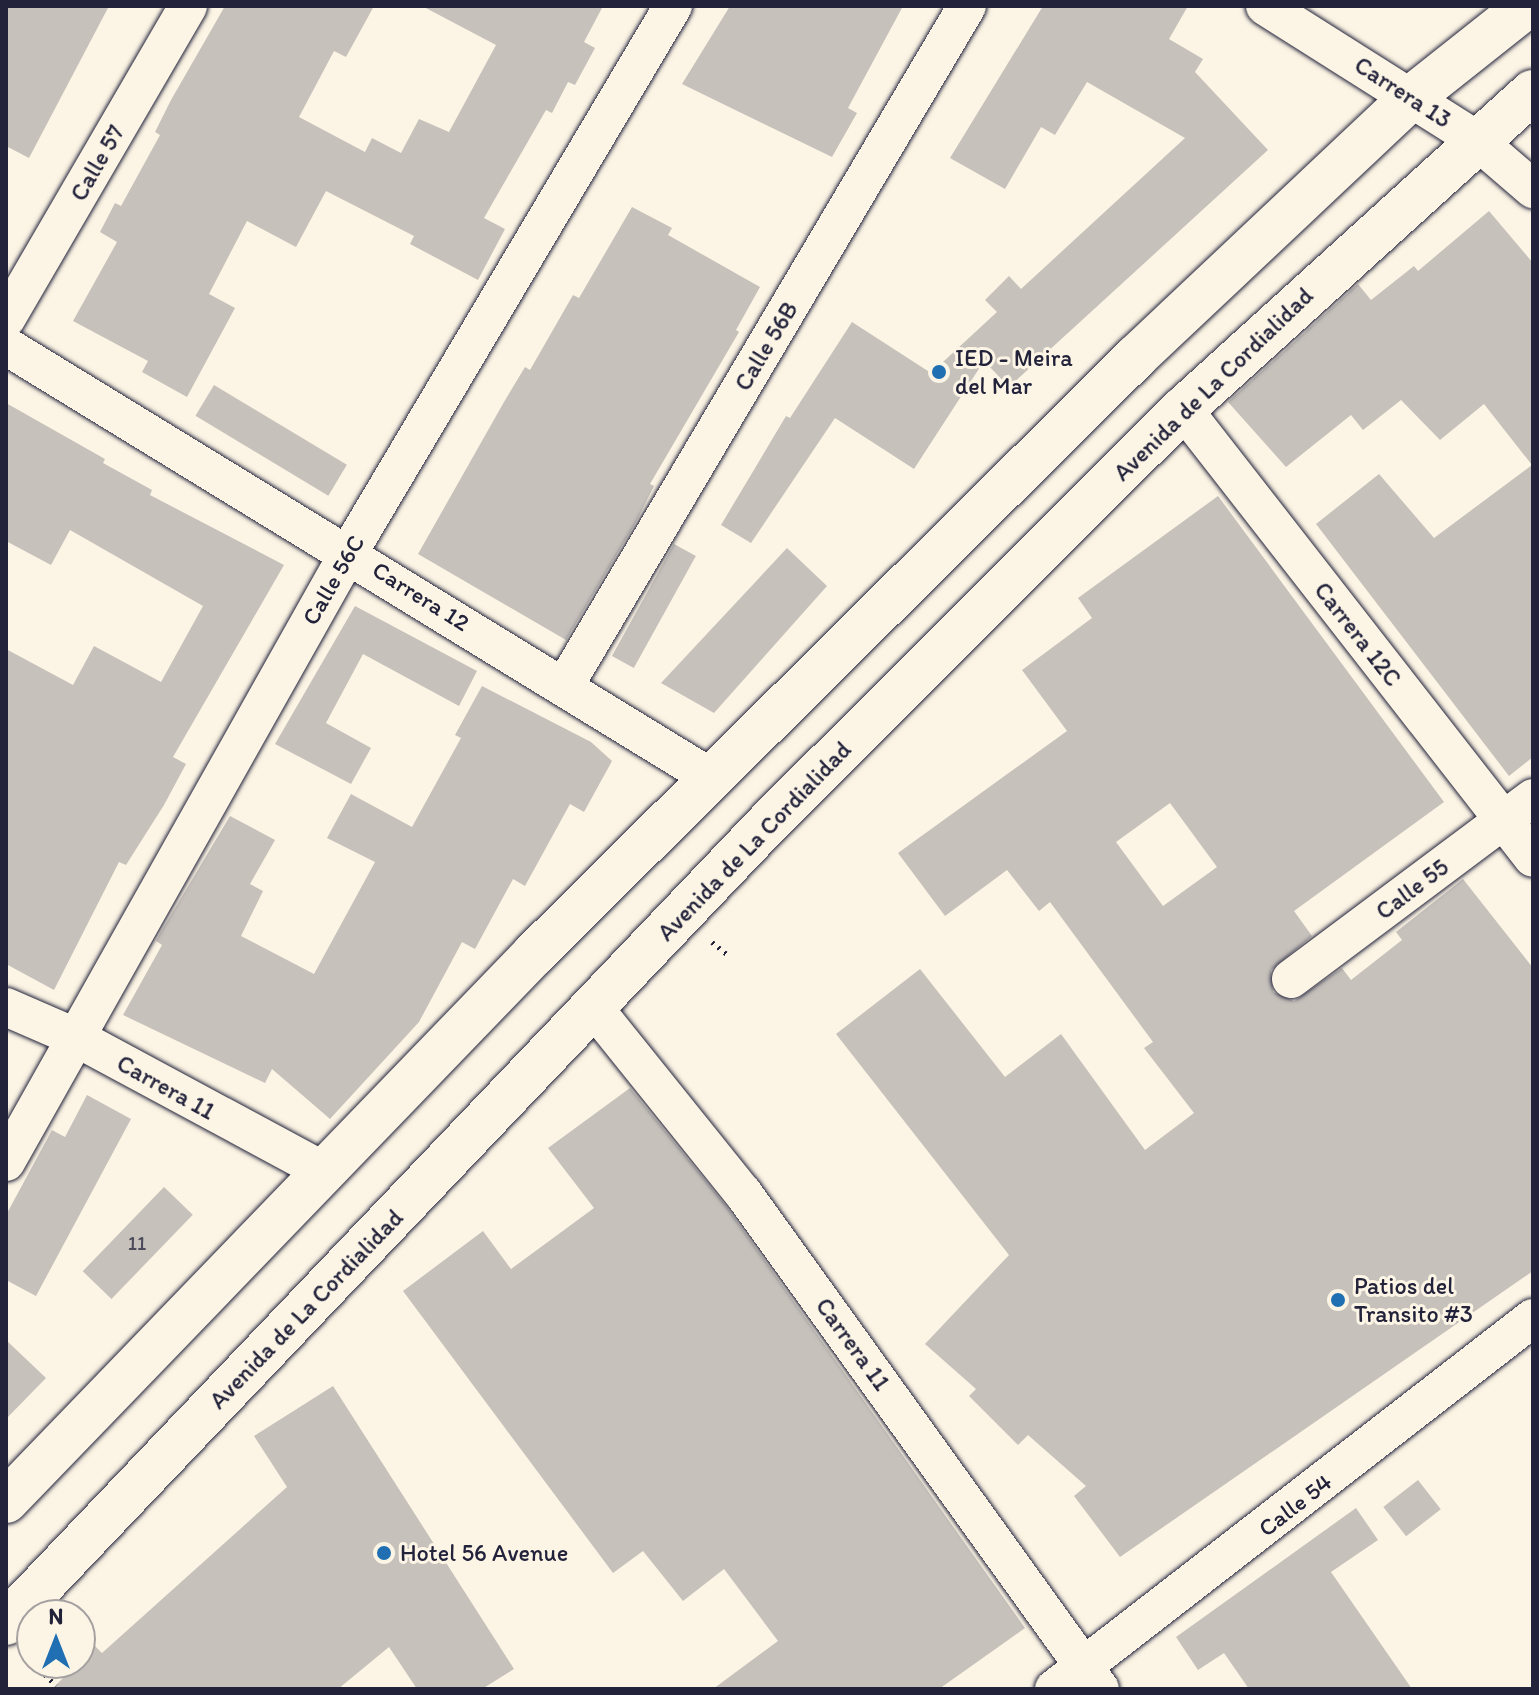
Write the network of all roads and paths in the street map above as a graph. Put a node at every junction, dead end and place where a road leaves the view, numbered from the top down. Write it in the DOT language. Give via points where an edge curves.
graph roads {
  1 [pos="188,6"];
  2 [pos="673,6"];
  3 [pos="967,6"];
  4 [pos="1527,6"];
  5 [pos="1268,7"];
  6 [pos="1533,92"];
  7 [pos="1412,97"];
  8 [pos="1475,139"];
  9 [pos="1533,189"];
  10 [pos="6,319"];
  11 [pos="6,346"];
  12 [pos="1183,409"];
  13 [pos="349,552"];
  14 [pos="565,685"];
  15 [pos="710,777"];
  16 [pos="1519,809"];
  17 [pos="1533,858"];
  18 [pos="1291,979"];
  19 [pos="6,1007"];
  20 [pos="594,1008"];
  21 [pos="75,1037"];
  22 [pos="6,1162"];
  23 [pos="324,1171"];
  24 [pos="1533,1318"];
  25 [pos="6,1501"];
  26 [pos="6,1623"];
  27 [pos="1093,1678"];
  28 [pos="50,1679"];
  29 [pos="56,1685"];
  30 [pos="1054,1689"];
  1 -- 10 [label="street, Calle 57"];
  2 -- 13 [label="street, Calle 56C"];
  3 -- 14 [label="street, Calle 56B"];
  4 -- 7 [label="main road"];
  5 -- 7 [label="street, Carrera 13"];
  6 -- 8 [label="main road, Avenida de La Cordialidad"];
  7 -- 8 [label="street, Carrera 13"];
  7 -- 15 [label="main road" via="1125,368"];
  8 -- 9 [label="street, Carrera 13"];
  8 -- 12 [label="main road, Avenida de La Cordialidad"];
  11 -- 13 [label="street, Carrera 12"];
  12 -- 16 [label="street, Carrera 12C"];
  12 -- 20 [label="main road, Avenida de La Cordialidad" via="771,820"];
  13 -- 14 [label="street, Carrera 12"];
  13 -- 21 [label="street, Calle 56C"];
  14 -- 15 [label="street, Carrera 12"];
  15 -- 23 [label="main road"];
  16 -- 17 [label="street, Carrera 12C"];
  16 -- 18 [label="street, Calle 55"];
  19 -- 21 [label="street, Carrera 11"];
  20 -- 26 [label="main road, Avenida de La Cordialidad"];
  20 -- 27 [label="street, Carrera 11" via="743,1193"];
  21 -- 22 [label="street, Calle 56C"];
  21 -- 23 [label="street, Carrera 11"];
  23 -- 25 [label="main road"];
  24 -- 27 [label="street, Calle 54"];
  27 -- 30 [label="street, Calle 54"];
  28 -- 29 [label="path"];
}
